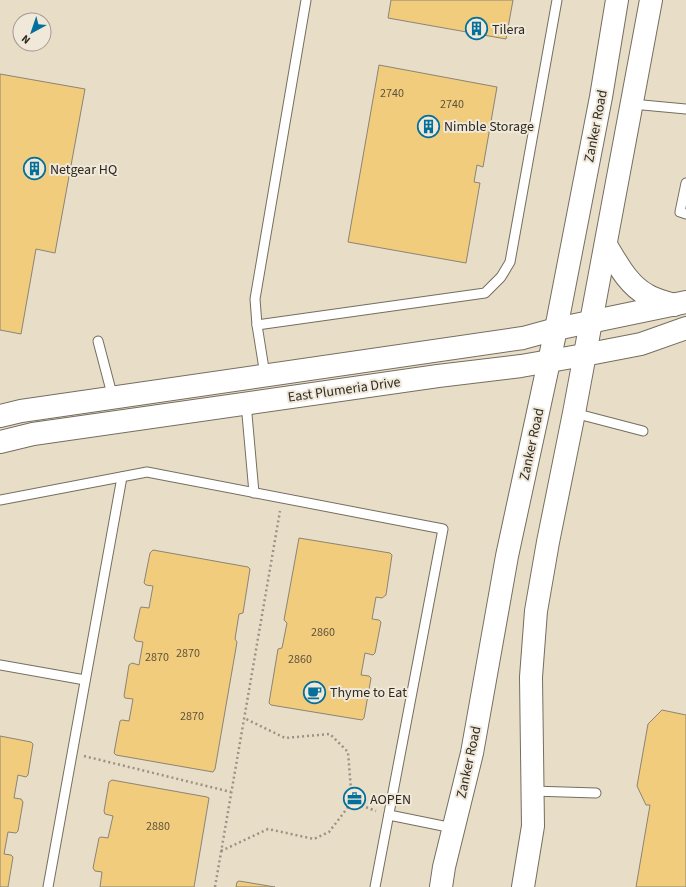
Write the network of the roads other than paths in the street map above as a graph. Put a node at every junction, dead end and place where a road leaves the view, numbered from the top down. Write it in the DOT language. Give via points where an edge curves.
graph roads {
  1 [pos="306,0"];
  2 [pos="557,0"];
  3 [pos="617,0"];
  4 [pos="652,0"];
  5 [pos="632,104"];
  6 [pos="686,109"];
  7 [pos="686,183"];
  8 [pos="686,214"];
  9 [pos="606,245"];
  10 [pos="680,303"];
  11 [pos="591,322"];
  12 [pos="257,325"];
  13 [pos="686,328"];
  14 [pos="556,329"];
  15 [pos="98,341"];
  16 [pos="584,356"];
  17 [pos="549,361"];
  18 [pos="265,375"];
  19 [pos="243,379"];
  20 [pos="113,398"];
  21 [pos="246,403"];
  22 [pos="574,413"];
  23 [pos="0,416"];
  24 [pos="643,431"];
  25 [pos="0,442"];
  26 [pos="122,477"];
  27 [pos="254,493"];
  28 [pos="0,500"];
  29 [pos="0,665"];
  30 [pos="85,680"];
  31 [pos="532,791"];
  32 [pos="596,793"];
  33 [pos="388,815"];
  34 [pos="454,828"];
  35 [pos="48,887"];
  36 [pos="375,887"];
  37 [pos="441,887"];
  38 [pos="523,887"];
  1 -- 12 [label="lane" via="255,299"];
  2 -- 12 [label="lane" via="510,262 501,277 485,292"];
  3 -- 14 [label="main road, Zanker Road" via="601,98"];
  4 -- 5 [label="main road"];
  5 -- 6 [label="lane"];
  5 -- 9 [label="main road"];
  7 -- 8 [label="lane" via="680,212"];
  9 -- 10 [label="main road" via="625,274 639,289 654,299"];
  9 -- 11 [label="main road"];
  10 -- 11 [label="main road, East Plumeria Drive"];
  11 -- 14 [label="main road, East Plumeria Drive"];
  11 -- 16 [label="main road"];
  12 -- 18 [label="lane"];
  13 -- 16 [label="main road, East Plumeria Drive" via="641,344"];
  14 -- 17 [label="main road, Zanker Road"];
  14 -- 18 [label="main road, East Plumeria Drive" via="523,338"];
  15 -- 20 [label="lane"];
  16 -- 17 [label="main road, East Plumeria Drive"];
  16 -- 22 [label="main road"];
  17 -- 21 [label="main road, East Plumeria Drive"];
  17 -- 34 [label="main road, Zanker Road" via="507,556 472,753"];
  18 -- 19 [label="main road, East Plumeria Drive"];
  19 -- 20 [label="main road, East Plumeria Drive"];
  19 -- 21 [label="main road"];
  20 -- 23 [label="main road, East Plumeria Drive"];
  21 -- 25 [label="main road, East Plumeria Drive" via="33,434"];
  21 -- 27 [label="lane"];
  22 -- 24 [label="lane"];
  22 -- 31 [label="main road" via="536,611 531,677"];
  26 -- 27 [label="lane" via="147,472"];
  26 -- 28 [label="lane"];
  26 -- 30 [label="lane"];
  27 -- 33 [label="lane" via="443,529"];
  29 -- 30 [label="lane"];
  30 -- 35 [label="lane"];
  31 -- 32 [label="lane"];
  31 -- 38 [label="main road" via="533,826"];
  33 -- 34 [label="lane"];
  33 -- 36 [label="lane"];
  34 -- 37 [label="main road, Zanker Road"];
}
